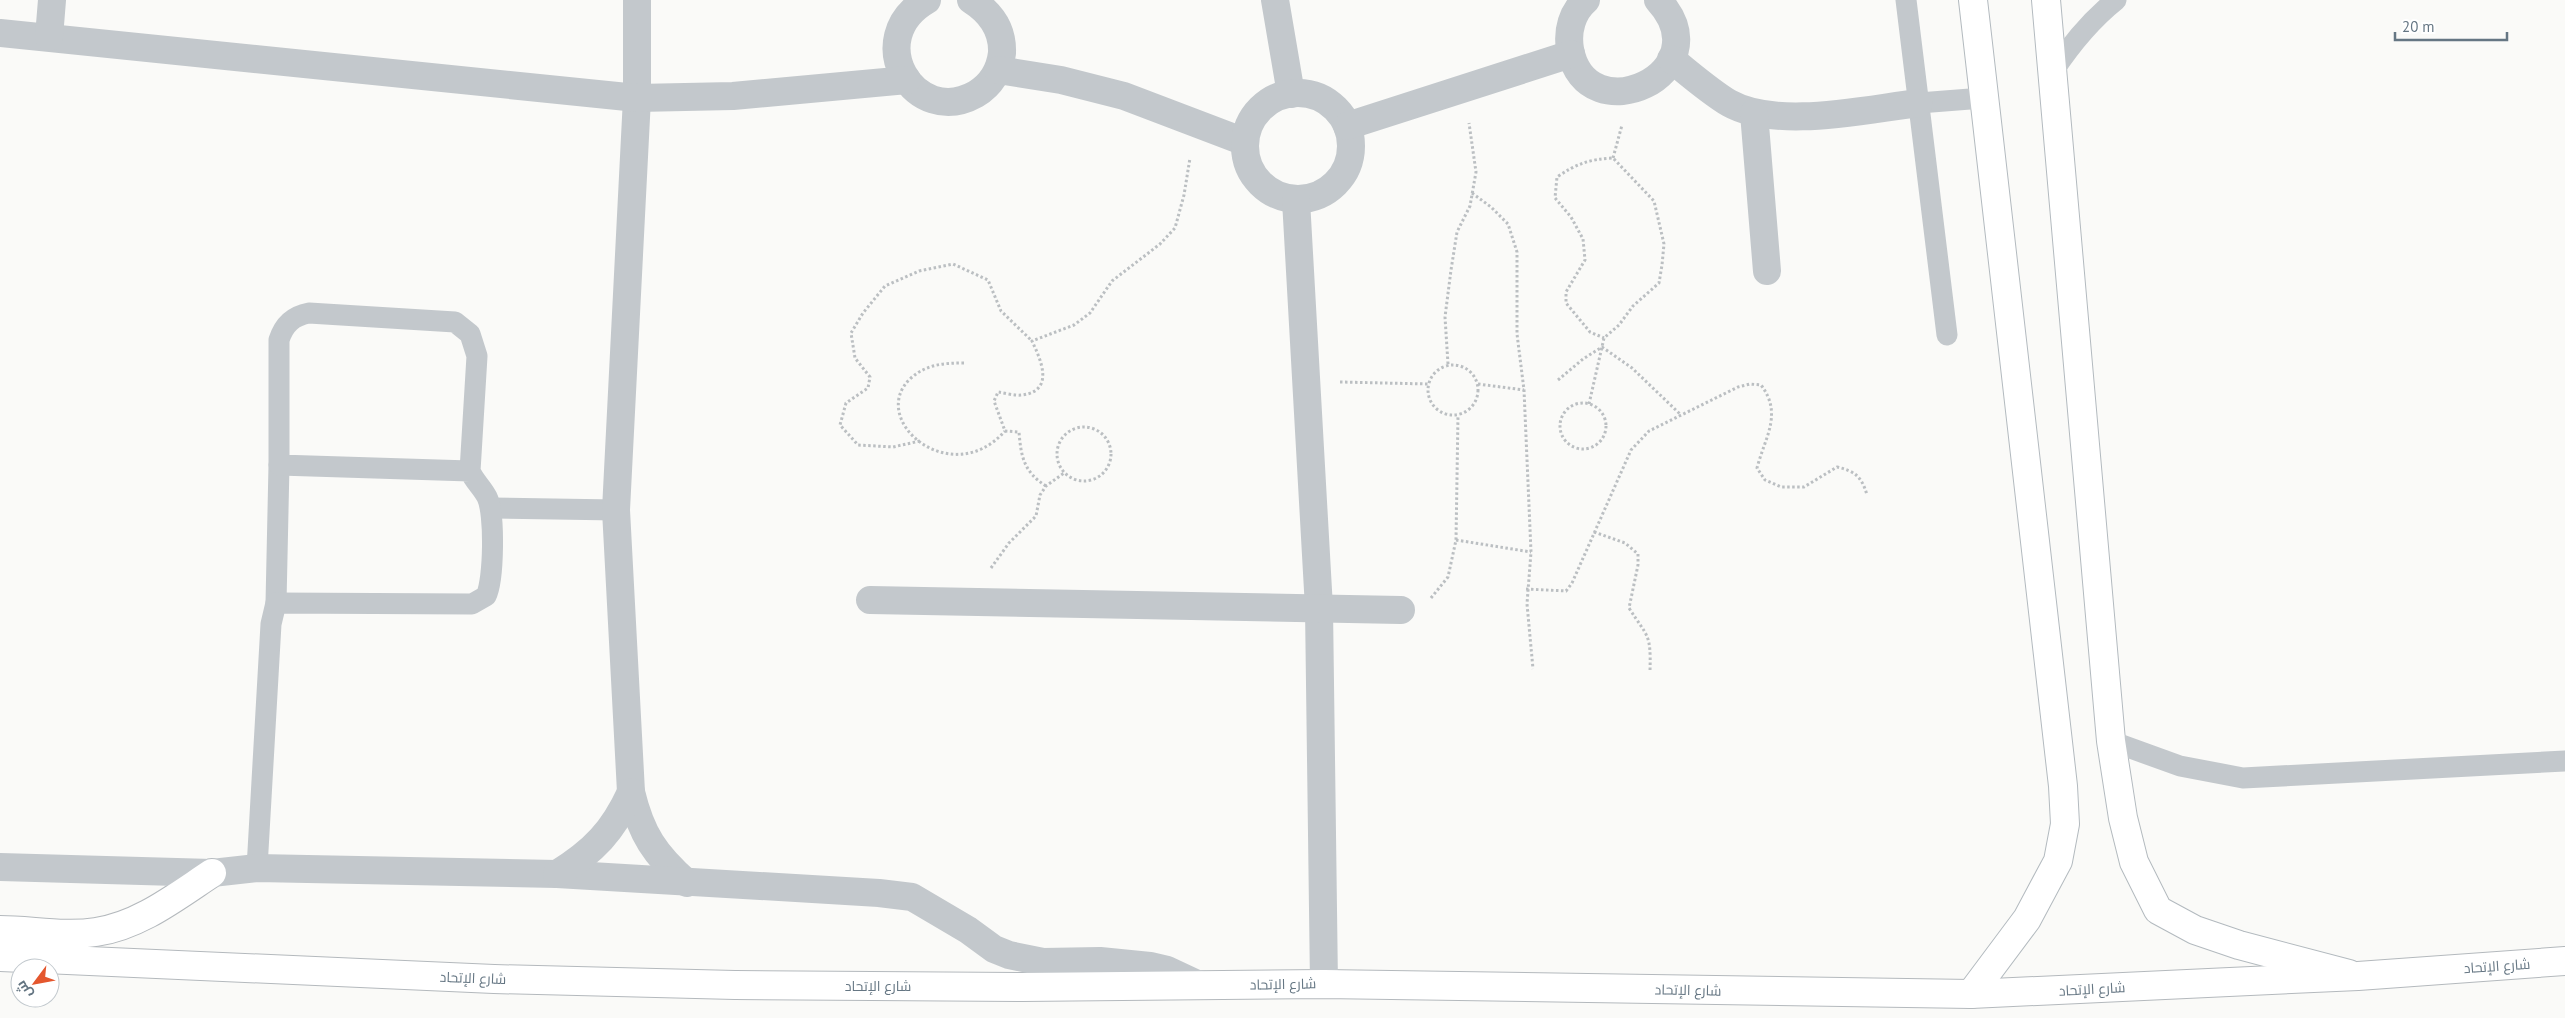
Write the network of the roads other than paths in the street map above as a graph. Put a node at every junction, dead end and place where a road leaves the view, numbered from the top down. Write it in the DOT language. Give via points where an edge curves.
graph roads {
  1 [pos="52,0"];
  2 [pos="637,0"];
  3 [pos="928,0"];
  4 [pos="971,0"];
  5 [pos="1275,0"];
  6 [pos="1586,0"];
  7 [pos="1658,0"];
  8 [pos="1906,0"];
  9 [pos="1973,0"];
  10 [pos="2046,0"];
  11 [pos="2116,0"];
  12 [pos="0,33"];
  13 [pos="49,37"];
  14 [pos="1571,54"];
  15 [pos="1671,59"];
  16 [pos="998,70"];
  17 [pos="2054,70"];
  18 [pos="907,80"];
  19 [pos="1291,94"];
  20 [pos="637,98"];
  21 [pos="1983,98"];
  22 [pos="1918,103"];
  23 [pos="1754,113"];
  24 [pos="1347,126"];
  25 [pos="1245,142"];
  26 [pos="1296,200"];
  27 [pos="1767,271"];
  28 [pos="1947,335"];
  29 [pos="279,465"];
  30 [pos="470,471"];
  31 [pos="491,508"];
  32 [pos="616,510"];
  33 [pos="870,600"];
  34 [pos="276,603"];
  35 [pos="1319,608"];
  36 [pos="1401,610"];
  37 [pos="2111,741"];
  38 [pos="2565,761"];
  39 [pos="631,792"];
  40 [pos="0,867"];
  41 [pos="257,868"];
  42 [pos="212,873"];
  43 [pos="558,874"];
  44 [pos="687,883"];
  45 [pos="0,930"];
  46 [pos="0,957"];
  47 [pos="2565,961"];
  48 [pos="2358,976"];
  49 [pos="1324,984"];
  50 [pos="1198,985"];
  51 [pos="1971,994"];
  1 -- 13 [label="street"];
  2 -- 20 [label="street"];
  3 -- 18 [label="street" via="907,16 898,35 896,55"];
  4 -- 16 [label="street" via="991,16 998,28 1002,42"];
  5 -- 19 [label="street"];
  6 -- 14 [label="street" via="1574,14 1570,27"];
  7 -- 15 [label="street" via="1672,20"];
  8 -- 22 [label="lane"];
  9 -- 21 [label="main road"];
  10 -- 17 [label="main road"];
  11 -- 17 [label="lane" via="2092,20"];
  12 -- 13 [label="street"];
  13 -- 20 [label="street"];
  14 -- 15 [label="street" via="1584,76 1594,84 1619,92 1644,87 1664,71"];
  14 -- 24 [label="street"];
  15 -- 23 [label="street" via="1730,104"];
  16 -- 18 [label="street" via="981,91 956,101 929,98"];
  16 -- 25 [label="street" via="1061,80 1124,96"];
  17 -- 37 [label="main road"];
  18 -- 20 [label="street" via="733,96"];
  19 -- 24 [label="street" via="1305,94 1331,104"];
  19 -- 25 [label="street" via="1265,105 1248,128"];
  20 -- 32 [label="street"];
  21 -- 22 [label="lane"];
  21 -- 51 [label="main road" via="2065,824 2058,861 2027,919"];
  22 -- 23 [label="street" via="1782,118"];
  22 -- 28 [label="lane"];
  23 -- 27 [label="street"];
  24 -- 26 [label="street" via="1351,152 1342,177 1322,194"];
  25 -- 26 [label="street" via="1246,156 1258,181 1282,197"];
  26 -- 35 [label="street"];
  29 -- 30 [label="lane"];
  29 -- 30 [label="lane" via="279,340 289,321 309,314 455,322 470,334 477,356"];
  29 -- 34 [label="lane"];
  30 -- 31 [label="lane"];
  31 -- 32 [label="lane"];
  31 -- 34 [label="lane" via="489,589 480,601 461,604"];
  32 -- 39 [label="street"];
  33 -- 35 [label="street"];
  34 -- 41 [label="lane" via="271,624"];
  35 -- 36 [label="street"];
  35 -- 49 [label="street"];
  37 -- 38 [label="lane" via="2180,766 2243,778"];
  37 -- 48 [label="main road" via="2123,818 2134,862 2158,910 2195,930 2239,945"];
  39 -- 43 [label="street" via="619,818 602,840"];
  39 -- 44 [label="street" via="649,843 666,865"];
  40 -- 42 [label="street"];
  41 -- 42 [label="street"];
  41 -- 43 [label="street"];
  42 -- 45 [label="main road" via="127,924 96,932"];
  43 -- 44 [label="street"];
  44 -- 50 [label="street" via="912,897 994,949 1009,955 1044,962 1100,961 1150,966 1167,970"];
  46 -- 50 [label="main road, شارع الإتحاد" via="523,980 754,985"];
  47 -- 48 [label="main road, شارع الإتحاد"];
  48 -- 51 [label="main road, شارع الإتحاد"];
  49 -- 50 [label="main road, شارع الإتحاد"];
  49 -- 51 [label="main road, شارع الإتحاد"];
}
